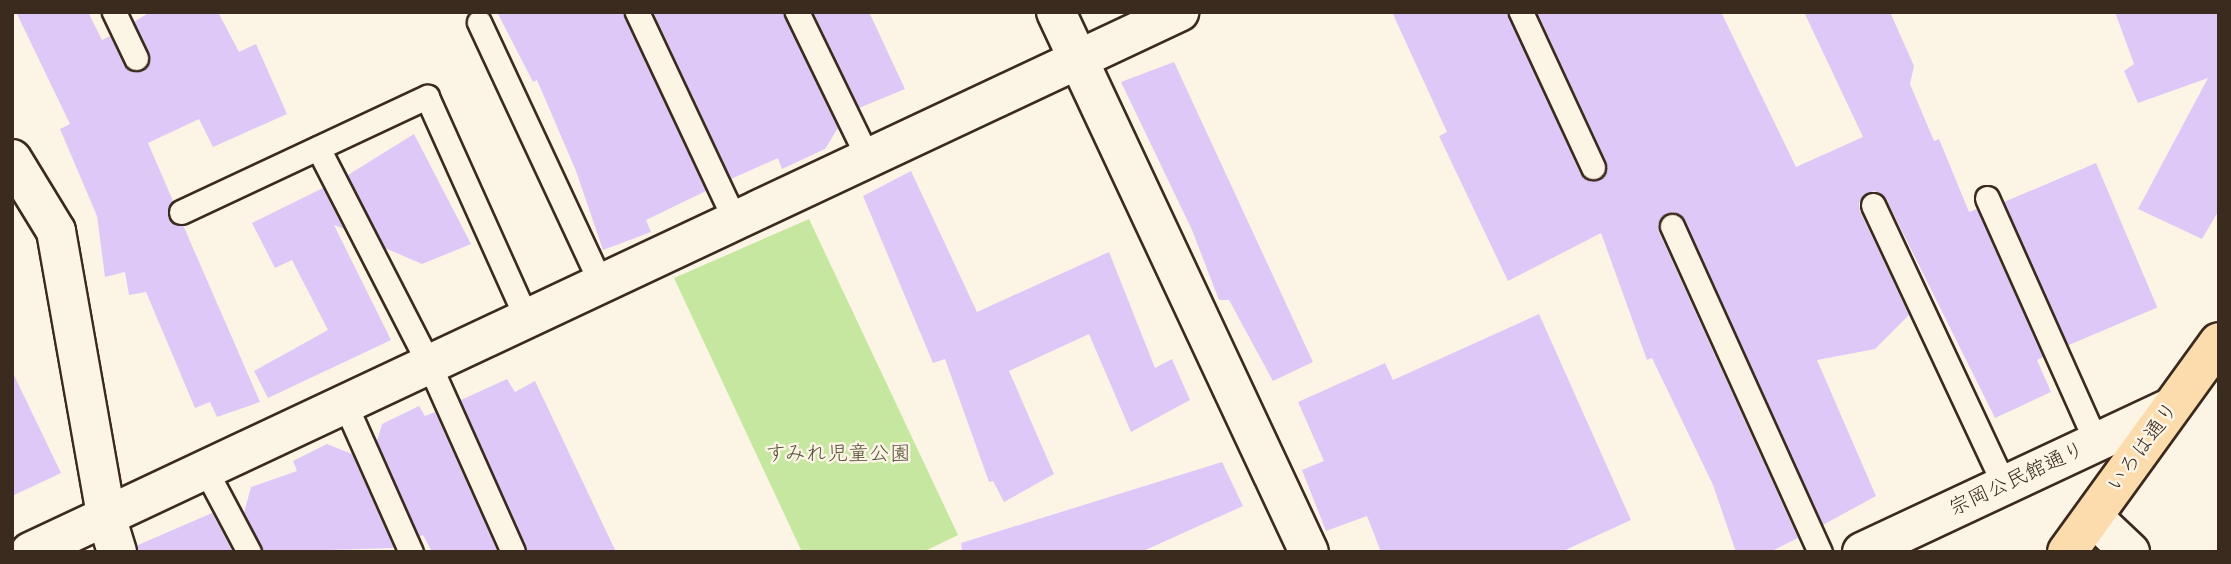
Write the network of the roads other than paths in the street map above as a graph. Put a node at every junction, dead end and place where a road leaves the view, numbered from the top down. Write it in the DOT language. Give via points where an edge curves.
graph roads {
  1 [pos="114,12"];
  2 [pos="637,12"];
  3 [pos="797,12"];
  4 [pos="1056,12"];
  5 [pos="1179,12"];
  6 [pos="1521,12"];
  7 [pos="479,22"];
  8 [pos="136,58"];
  9 [pos="1078,60"];
  10 [pos="318,148"];
  11 [pos="868,158"];
  12 [pos="12,159"];
  13 [pos="1592,167"];
  14 [pos="1987,198"];
  15 [pos="1873,205"];
  16 [pos="181,212"];
  17 [pos="735,220"];
  18 [pos="1672,226"];
  19 [pos="601,284"];
  20 [pos="526,317"];
  21 [pos="2219,342"];
  22 [pos="429,363"];
  23 [pos="345,404"];
  24 [pos="2171,407"];
  25 [pos="2096,442"];
  26 [pos="205,469"];
  27 [pos="2004,485"];
  28 [pos="106,516"];
  29 [pos="2093,517"];
  30 [pos="30,552"];
  31 [pos="117,552"];
  32 [pos="248,552"];
  33 [pos="411,552"];
  34 [pos="513,552"];
  35 [pos="1309,552"];
  36 [pos="1820,552"];
  37 [pos="1862,552"];
  38 [pos="2067,552"];
  39 [pos="2130,552"];
  1 -- 8 [label="lane"];
  2 -- 17 [label="lane"];
  3 -- 11 [label="lane"];
  4 -- 9 [label="street"];
  5 -- 9 [label="street"];
  6 -- 13 [label="lane"];
  7 -- 19 [label="lane"];
  9 -- 11 [label="street"];
  9 -- 35 [label="street"];
  10 -- 16 [label="lane"];
  10 -- 20 [label="lane" via="427,97"];
  10 -- 22 [label="lane"];
  11 -- 17 [label="street"];
  12 -- 28 [label="street" via="56,231"];
  14 -- 25 [label="lane"];
  15 -- 27 [label="lane"];
  17 -- 19 [label="street"];
  18 -- 36 [label="lane"];
  19 -- 20 [label="street"];
  20 -- 22 [label="street"];
  21 -- 24 [label="main road, いろは通り"];
  22 -- 23 [label="street"];
  22 -- 34 [label="lane"];
  23 -- 26 [label="street"];
  23 -- 33 [label="lane"];
  24 -- 25 [label="street, 宗岡公民館通り"];
  24 -- 29 [label="main road, いろは通り"];
  25 -- 27 [label="street, 宗岡公民館通り"];
  26 -- 28 [label="street"];
  26 -- 32 [label="lane"];
  27 -- 37 [label="street, 宗岡公民館通り"];
  28 -- 30 [label="street"];
  28 -- 31 [label="street"];
  29 -- 38 [label="main road, いろは通り"];
  29 -- 39 [label="street"];
}
